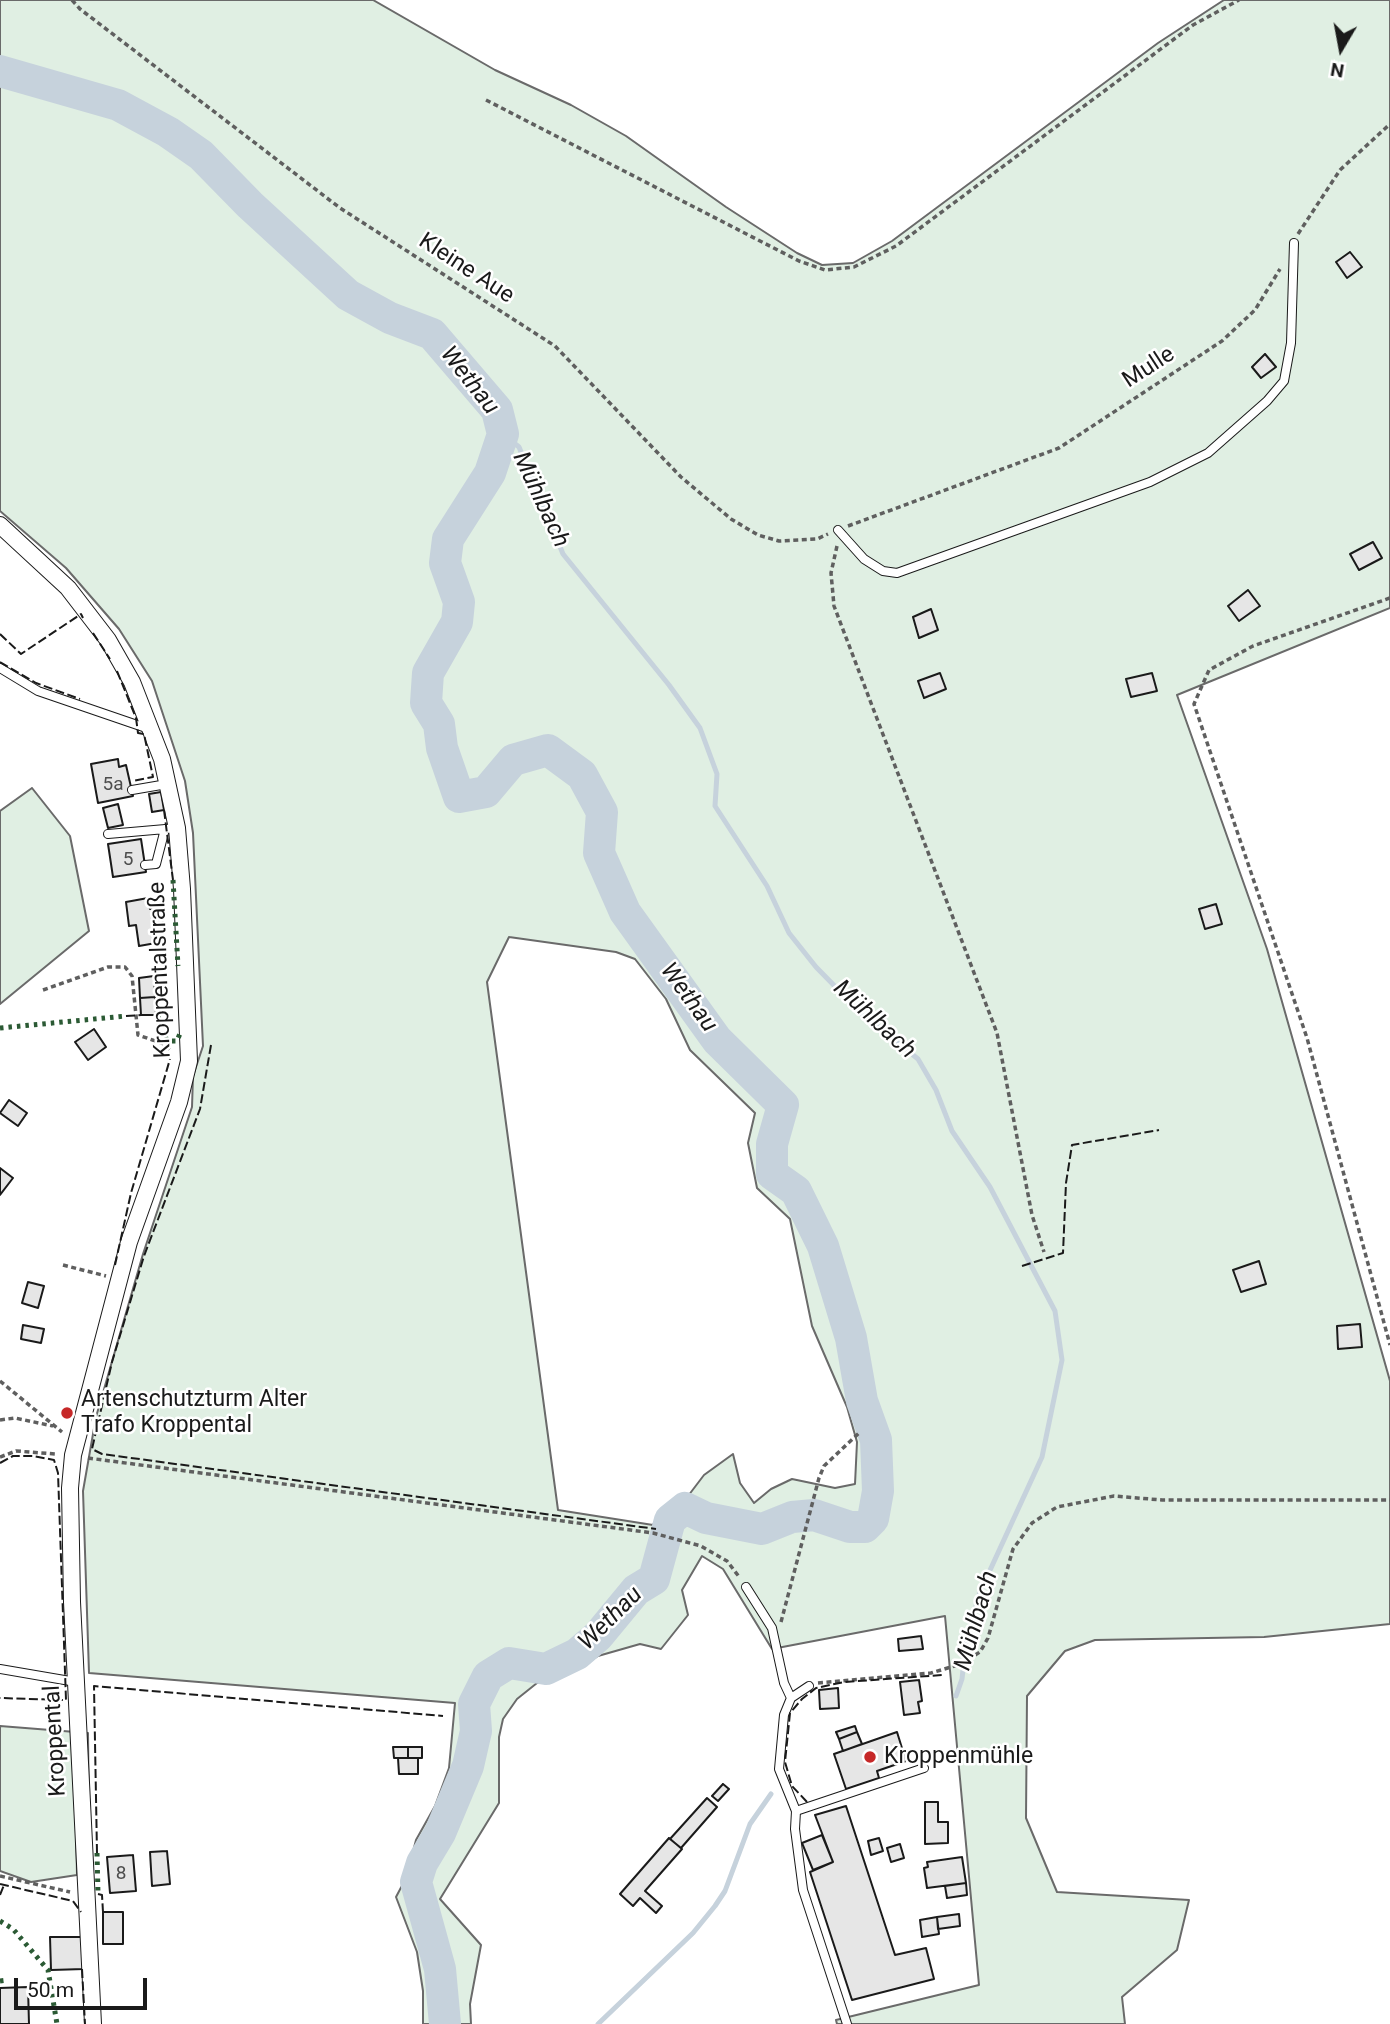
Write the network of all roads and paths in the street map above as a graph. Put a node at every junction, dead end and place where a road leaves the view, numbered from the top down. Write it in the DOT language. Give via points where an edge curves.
graph roads {
  1 [pos="72,0"];
  2 [pos="1239,0"];
  3 [pos="486,100"];
  4 [pos="1390,124"];
  5 [pos="1294,243"];
  6 [pos="0,526"];
  7 [pos="838,530"];
  8 [pos="1390,598"];
  9 [pos="0,668"];
  10 [pos="152,730"];
  11 [pos="167,784"];
  12 [pos="132,790"];
  13 [pos="171,829"];
  14 [pos="108,834"];
  15 [pos="145,865"];
  16 [pos="43,990"];
  17 [pos="189,1061"];
  18 [pos="1044,1252"];
  19 [pos="64,1265"];
  20 [pos="95,1273"];
  21 [pos="1390,1345"];
  22 [pos="0,1381"];
  23 [pos="0,1420"];
  24 [pos="55,1426"];
  25 [pos="860,1432"];
  26 [pos="73,1455"];
  27 [pos="0,1457"];
  28 [pos="1390,1500"];
  29 [pos="746,1587"];
  30 [pos="774,1633"];
  31 [pos="0,1669"];
  32 [pos="76,1682"];
  33 [pos="809,1686"];
  34 [pos="791,1698"];
  35 [pos="925,1768"];
  36 [pos="796,1811"];
  37 [pos="0,1876"];
  38 [pos="88,1891"];
  39 [pos="93,2024"];
  40 [pos="847,2024"];
  1 -- 7 [label="path, Kleine Aue" via="340,208 555,346 681,477 731,519 779,541 817,540"];
  2 -- 3 [label="path" via="1193,25 896,246 854,267 825,270 799,261"];
  4 -- 5 [label="path, Mulle" via="1340,170"];
  5 -- 7 [label="path, Mulle" via="1255,310 1222,341 1059,448"];
  5 -- 7 [label="lane" via="1291,343 1284,381 1208,453 1150,482 897,573 883,571 864,559"];
  6 -- 10 [label="street, Kroppentalstraße" via="68,587 108,640"];
  7 -- 18 [label="path" via="831,573 834,606 997,1032 1032,1215"];
  8 -- 21 [label="path" via="1253,646 1209,670 1194,704 1307,1038"];
  9 -- 10 [label="lane" via="38,691"];
  10 -- 11 [label="street, Kroppentalstraße"];
  11 -- 12 [label="lane"];
  11 -- 13 [label="street, Kroppentalstraße"];
  13 -- 14 [label="lane"];
  13 -- 15 [label="lane" via="156,863"];
  13 -- 17 [label="street, Kroppentalstraße" via="185,948"];
  16 -- 17 [label="path" via="108,967 125,967 132,976 138,1035 164,1044"];
  17 -- 26 [label="street, Kroppentalstraße" via="129,1242"];
  19 -- 20 [label="path"];
  22 -- 24 [label="path"];
  23 -- 24 [label="path" via="15,1418"];
  24 -- 26 [label="path" via="68,1436"];
  25 -- 30 [label="path" via="824,1466 780,1628"];
  26 -- 27 [label="path" via="16,1451"];
  26 -- 29 [label="path" via="653,1533 701,1546 727,1561"];
  26 -- 32 [label="street, Kroppental" via="70,1523"];
  28 -- 33 [label="path" via="1114,1496 1057,1507 1032,1523 1013,1549 980,1652 945,1670"];
  29 -- 30 [label="lane"];
  30 -- 34 [label="lane"];
  31 -- 32 [label="lane"];
  32 -- 38 [label="street, Kroppental"];
  33 -- 34 [label="lane"];
  34 -- 36 [label="lane" via="784,1715 779,1769"];
  35 -- 36 [label="lane"];
  36 -- 40 [label="lane" via="794,1829 803,1890"];
  37 -- 38 [label="path" via="67,1892"];
  38 -- 39 [label="street, Kroppental"];
}
